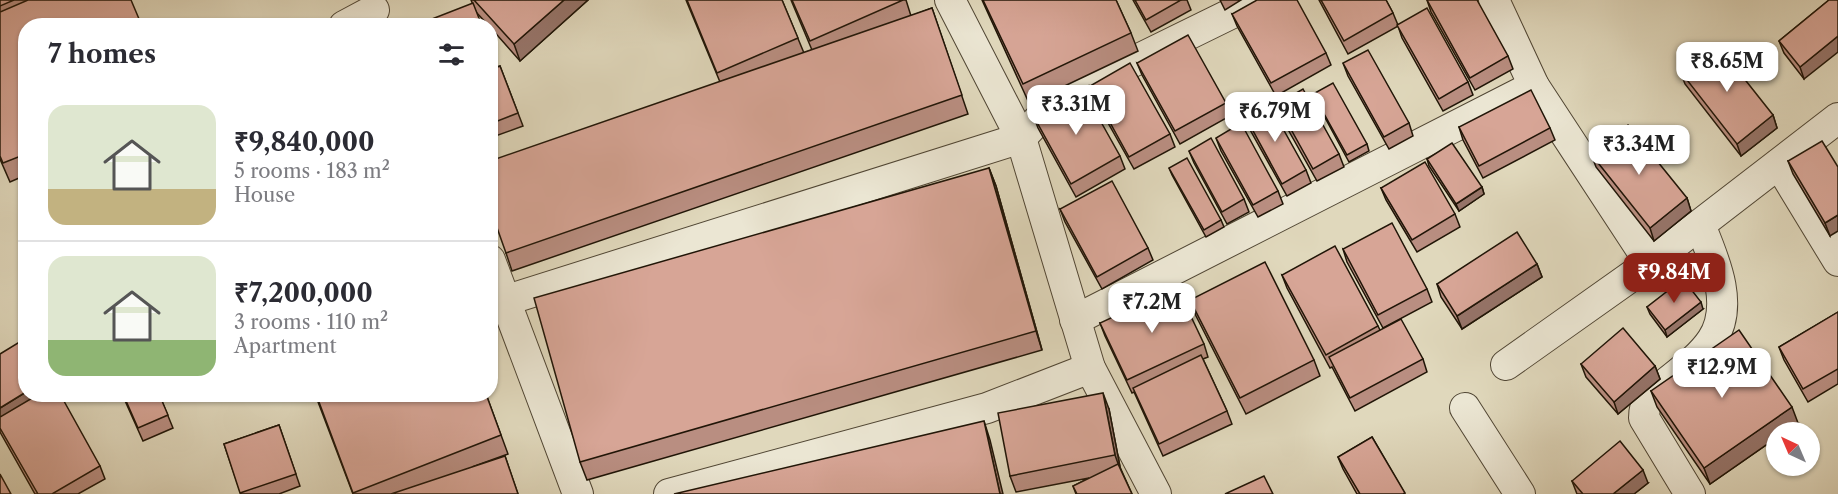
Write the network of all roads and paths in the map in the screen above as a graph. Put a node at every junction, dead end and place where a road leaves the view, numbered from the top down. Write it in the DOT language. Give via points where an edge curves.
graph roads {
  1 [pos="950,0"];
  2 [pos="1259,0"];
  3 [pos="1494,0"];
  4 [pos="1534,86"];
  5 [pos="1838,118"];
  6 [pos="1021,138"];
  7 [pos="1779,164"];
  8 [pos="1700,225"];
  9 [pos="1838,261"];
  10 [pos="1650,263"];
  11 [pos="498,279"];
  12 [pos="507,300"];
  13 [pos="1075,320"];
  14 [pos="1506,365"];
  15 [pos="1090,368"];
  16 [pos="1465,408"];
  17 [pos="578,494"];
  18 [pos="669,494"];
  19 [pos="1156,494"];
  20 [pos="1520,494"];
  21 [pos="1690,494"];
  1 -- 6 [label="street"];
  2 -- 6 [label="street" via="1059,98"];
  3 -- 4 [label="street"];
  4 -- 10 [label="street"];
  4 -- 13 [label="street"];
  5 -- 7 [label="street"];
  6 -- 12 [label="street"];
  6 -- 13 [label="street"];
  7 -- 8 [label="street"];
  7 -- 9 [label="street"];
  8 -- 10 [label="street"];
  8 -- 21 [label="street" via="1718,266 1721,322 1712,340 1651,396 1644,409 1644,418"];
  10 -- 14 [label="street"];
  11 -- 12 [label="street"];
  12 -- 17 [label="street"];
  13 -- 15 [label="street"];
  15 -- 18 [label="street" via="987,408"];
  15 -- 19 [label="street"];
  16 -- 20 [label="street"];
}
